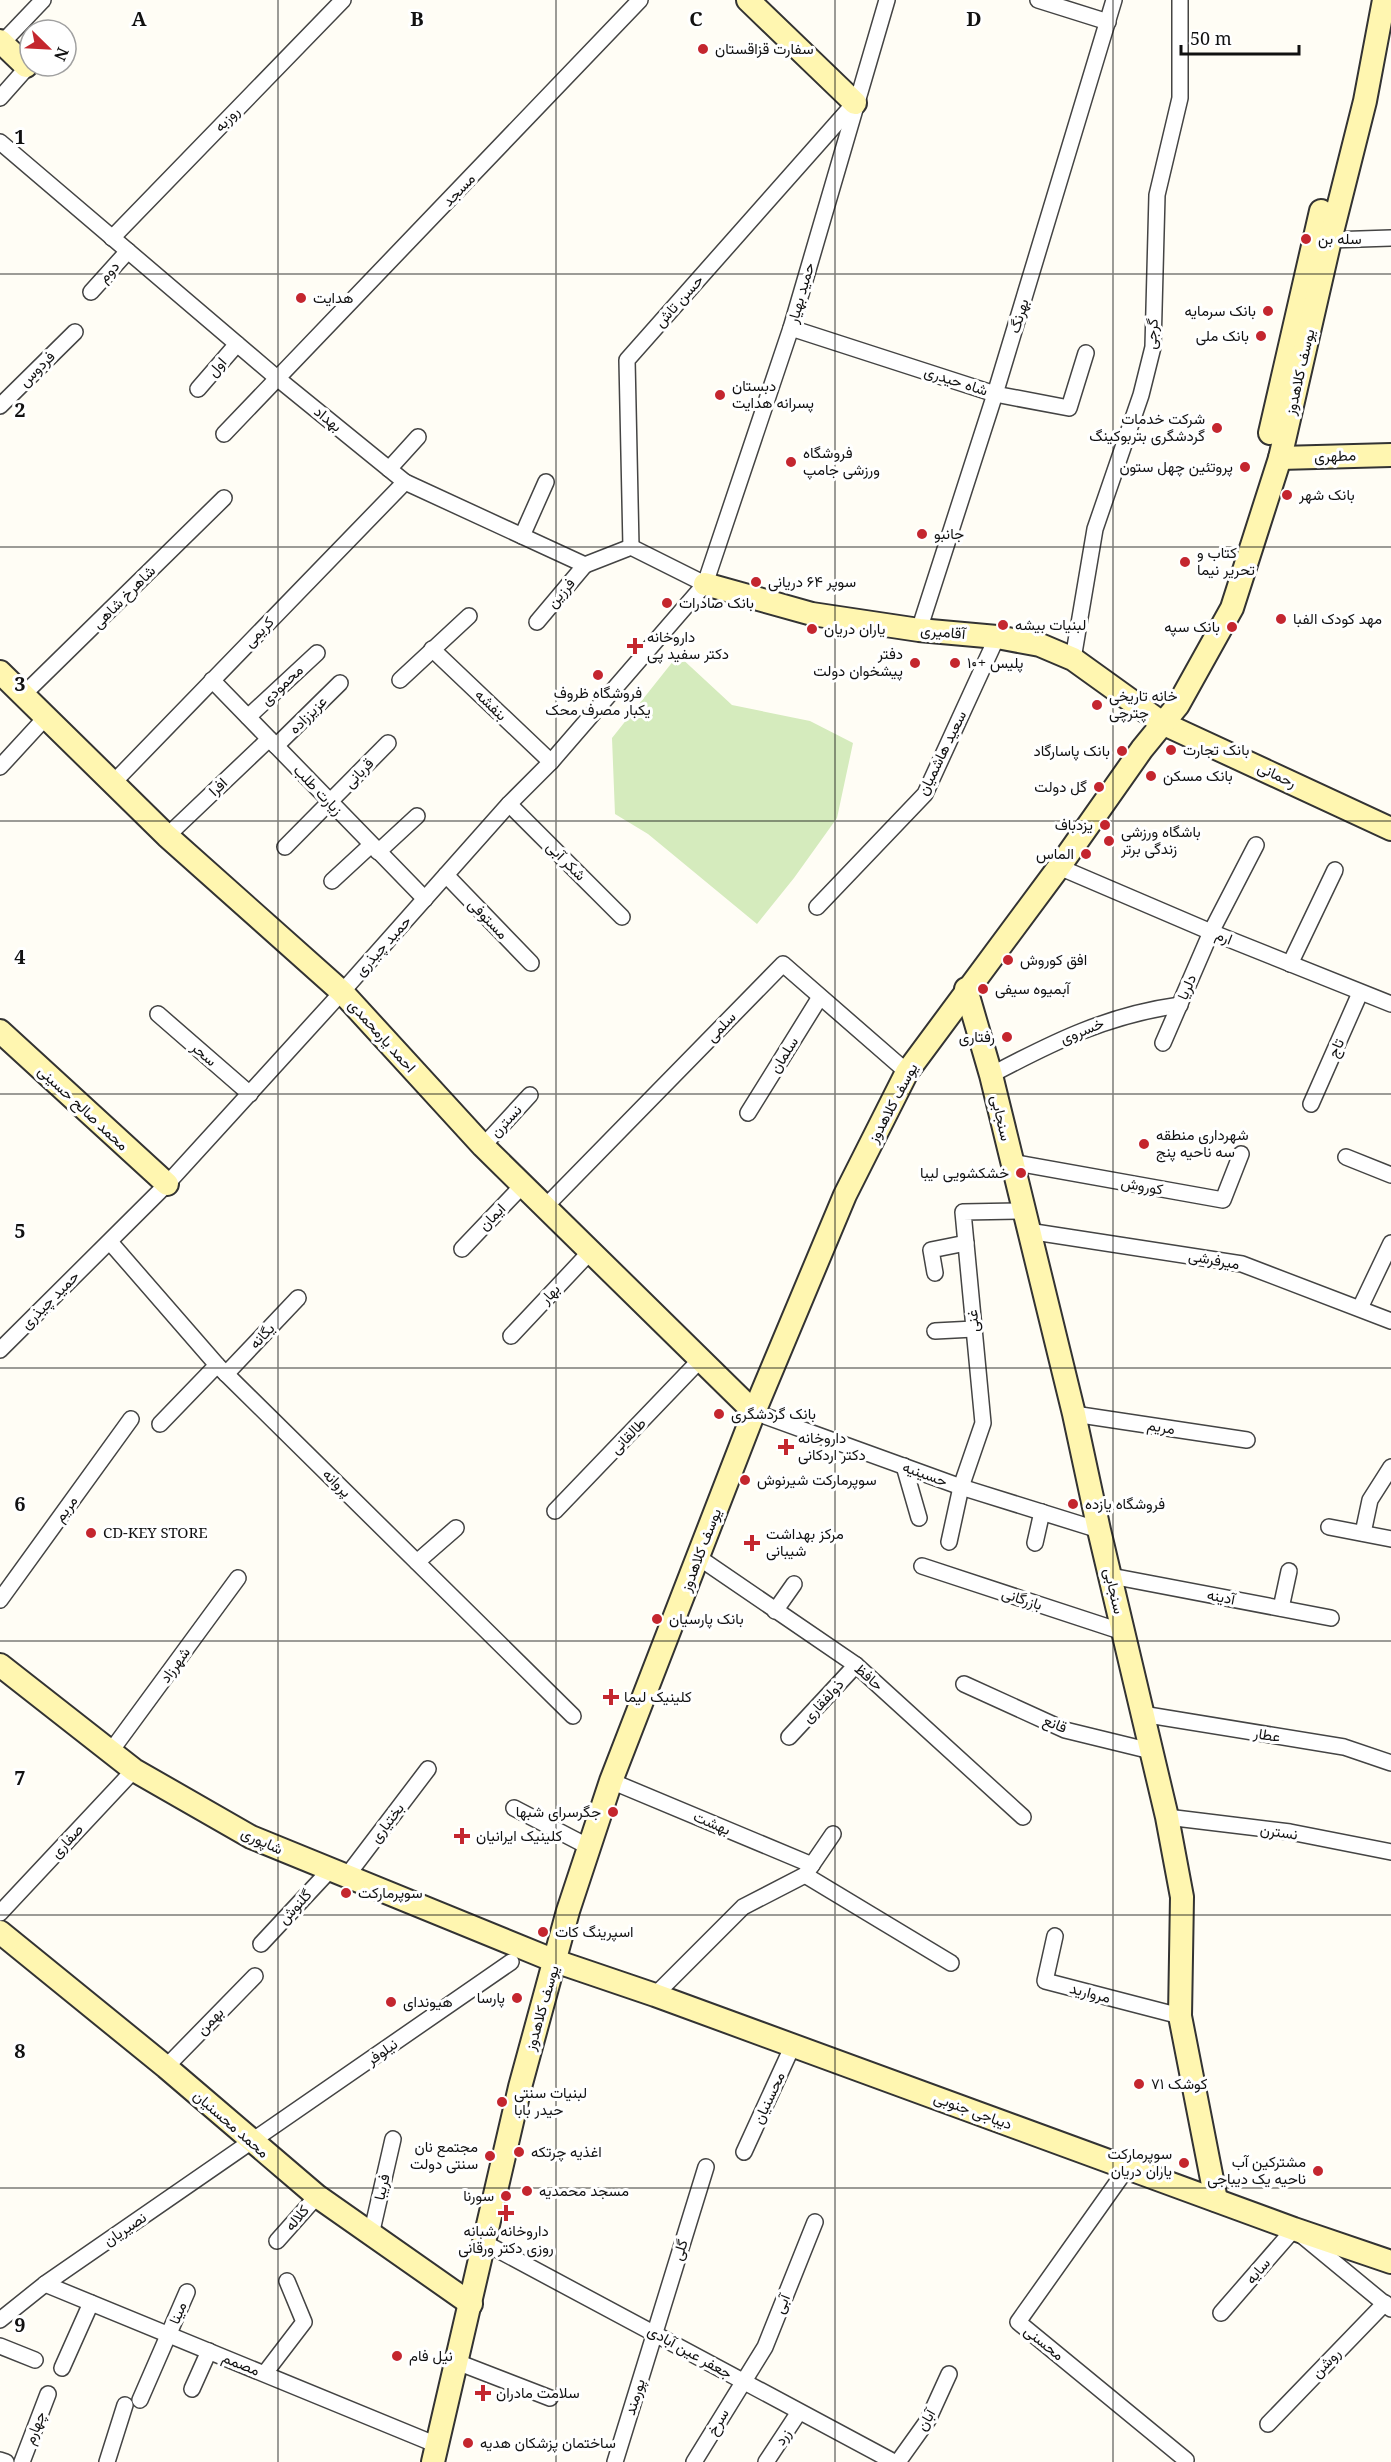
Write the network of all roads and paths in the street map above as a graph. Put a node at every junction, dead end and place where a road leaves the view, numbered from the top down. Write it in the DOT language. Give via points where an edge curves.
graph roads {
  1 [pos="43,0"];
  2 [pos="342,0"];
  3 [pos="640,0"];
  4 [pos="748,0"];
  5 [pos="887,0"];
  6 [pos="1038,0"];
  7 [pos="1114,0"];
  8 [pos="1180,0"];
  9 [pos="1368,0"];
  10 [pos="1384,0"];
  11 [pos="1107,22"];
  12 [pos="1,42"];
  13 [pos="18,58"];
  14 [pos="18,78"];
  15 [pos="0,98"];
  16 [pos="855,103"];
  17 [pos="0,142"];
  18 [pos="112,238"];
  19 [pos="1391,238"];
  20 [pos="1330,240"];
  21 [pos="128,251"];
  22 [pos="91,292"];
  23 [pos="791,328"];
  24 [pos="75,332"];
  25 [pos="237,344"];
  26 [pos="1086,353"];
  27 [pos="276,378"];
  28 [pos="198,389"];
  29 [pos="995,394"];
  30 [pos="0,406"];
  31 [pos="224,434"];
  32 [pos="418,437"];
  33 [pos="1391,455"];
  34 [pos="1280,458"];
  35 [pos="389,469"];
  36 [pos="405,482"];
  37 [pos="546,482"];
  38 [pos="224,498"];
  39 [pos="522,536"];
  40 [pos="631,547"];
  41 [pos="585,565"];
  42 [pos="705,584"];
  43 [pos="469,616"];
  44 [pos="537,622"];
  45 [pos="919,630"];
  46 [pos="997,637"];
  47 [pos="432,649"];
  48 [pos="317,653"];
  49 [pos="1072,659"];
  50 [pos="0,672"];
  51 [pos="212,680"];
  52 [pos="400,680"];
  53 [pos="340,683"];
  54 [pos="23,695"];
  55 [pos="46,717"];
  56 [pos="248,717"];
  57 [pos="1162,723"];
  58 [pos="272,742"];
  59 [pos="388,742"];
  60 [pos="551,762"];
  61 [pos="0,766"];
  62 [pos="113,783"];
  63 [pos="330,802"];
  64 [pos="509,804"];
  65 [pos="417,816"];
  66 [pos="1391,830"];
  67 [pos="167,836"];
  68 [pos="1256,845"];
  69 [pos="285,847"];
  70 [pos="375,849"];
  71 [pos="1059,867"];
  72 [pos="1335,870"];
  73 [pos="446,875"];
  74 [pos="332,881"];
  75 [pos="425,899"];
  76 [pos="817,907"];
  77 [pos="622,917"];
  78 [pos="1211,932"];
  79 [pos="531,963"];
  80 [pos="1290,964"];
  81 [pos="966,989"];
  82 [pos="342,992"];
  83 [pos="1360,993"];
  84 [pos="820,997"];
  85 [pos="1391,1004"];
  86 [pos="1180,1005"];
  87 [pos="158,1014"];
  88 [pos="0,1031"];
  89 [pos="1163,1043"];
  90 [pos="907,1072"];
  91 [pos="991,1075"];
  92 [pos="250,1094"];
  93 [pos="530,1095"];
  94 [pos="1311,1104"];
  95 [pos="748,1113"];
  96 [pos="483,1146"];
  97 [pos="1241,1154"];
  98 [pos="1346,1157"];
  99 [pos="1011,1162"];
  100 [pos="1391,1175"];
  101 [pos="167,1184"];
  102 [pos="522,1186"];
  103 [pos="544,1208"];
  104 [pos="1025,1221"];
  105 [pos="110,1242"];
  106 [pos="966,1243"];
  107 [pos="1391,1243"];
  108 [pos="462,1249"];
  109 [pos="590,1252"];
  110 [pos="935,1273"];
  111 [pos="298,1298"];
  112 [pos="1360,1308"];
  113 [pos="1391,1321"];
  114 [pos="974,1329"];
  115 [pos="935,1331"];
  116 [pos="511,1336"];
  117 [pos="0,1350"];
  118 [pos="700,1360"];
  119 [pos="221,1370"];
  120 [pos="754,1412"];
  121 [pos="1074,1414"];
  122 [pos="131,1419"];
  123 [pos="160,1424"];
  124 [pos="1247,1440"];
  125 [pos="904,1466"];
  126 [pos="1391,1467"];
  127 [pos="961,1487"];
  128 [pos="555,1511"];
  129 [pos="1042,1512"];
  130 [pos="919,1518"];
  131 [pos="1329,1527"];
  132 [pos="456,1528"];
  133 [pos="1099,1530"];
  134 [pos="1363,1533"];
  135 [pos="1391,1539"];
  136 [pos="949,1542"];
  137 [pos="1035,1543"];
  138 [pos="698,1557"];
  139 [pos="417,1562"];
  140 [pos="922,1566"];
  141 [pos="1289,1571"];
  142 [pos="1111,1576"];
  143 [pos="238,1578"];
  144 [pos="794,1584"];
  145 [pos="0,1600"];
  146 [pos="1281,1608"];
  147 [pos="776,1611"];
  148 [pos="1331,1618"];
  149 [pos="1123,1632"];
  150 [pos="0,1665"];
  151 [pos="856,1665"];
  152 [pos="963,1684"];
  153 [pos="1142,1714"];
  154 [pos="573,1716"];
  155 [pos="789,1737"];
  156 [pos="111,1751"];
  157 [pos="1151,1751"];
  158 [pos="1391,1762"];
  159 [pos="428,1769"];
  160 [pos="134,1770"];
  161 [pos="611,1781"];
  162 [pos="514,1808"];
  163 [pos="1023,1817"];
  164 [pos="1167,1818"];
  165 [pos="833,1834"];
  166 [pos="589,1847"];
  167 [pos="1391,1852"];
  168 [pos="808,1870"];
  169 [pos="338,1873"];
  170 [pos="0,1913"];
  171 [pos="0,1932"];
  172 [pos="1055,1936"];
  173 [pos="261,1944"];
  174 [pos="555,1961"];
  175 [pos="511,1962"];
  176 [pos="951,1963"];
  177 [pos="255,1976"];
  178 [pos="656,1995"];
  179 [pos="1180,2016"];
  180 [pos="793,2045"];
  181 [pos="166,2067"];
  182 [pos="393,2139"];
  183 [pos="252,2142"];
  184 [pos="744,2152"];
  185 [pos="1128,2167"];
  186 [pos="706,2168"];
  187 [pos="317,2196"];
  188 [pos="1216,2200"];
  189 [pos="815,2222"];
  190 [pos="1294,2229"];
  191 [pos="371,2235"];
  192 [pos="277,2241"];
  193 [pos="485,2243"];
  194 [pos="1391,2262"];
  195 [pos="287,2281"];
  196 [pos="45,2284"];
  197 [pos="187,2292"];
  198 [pos="91,2303"];
  199 [pos="471,2304"];
  200 [pos="1388,2306"];
  201 [pos="1221,2313"];
  202 [pos="0,2320"];
  203 [pos="655,2332"];
  204 [pos="169,2334"];
  205 [pos="0,2346"];
  206 [pos="209,2350"];
  207 [pos="35,2360"];
  208 [pos="457,2362"];
  209 [pos="62,2368"];
  210 [pos="265,2373"];
  211 [pos="949,2374"];
  212 [pos="742,2381"];
  213 [pos="192,2389"];
  214 [pos="48,2394"];
  215 [pos="550,2398"];
  216 [pos="799,2412"];
  217 [pos="1268,2424"];
  218 [pos="435,2454"];
  219 [pos="0,2460"];
  220 [pos="6,2462"];
  221 [pos="22,2462"];
  222 [pos="106,2462"];
  223 [pos="615,2462"];
  224 [pos="694,2462"];
  225 [pos="766,2462"];
  226 [pos="896,2462"];
  227 [pos="1184,2462"];
  1 -- 12 [label="street"];
  2 -- 18 [label="street, روزبه"];
  3 -- 27 [label="street, مسجد"];
  4 -- 16 [label="street"];
  5 -- 16 [label="street, حمید بهیار"];
  6 -- 11 [label="street"];
  7 -- 11 [label="street, بهرنگ"];
  8 -- 49 [label="street, گرجی" via="1180,98 1157,195 1153,347 1141,395 1095,529"];
  9 -- 57 [label="street, یوسف کلاهدوز" via="1350,97 1265,453 1217,603 1167,699"];
  10 -- 20 [label="street, یوسف کلاهدوز" via="1365,101"];
  11 -- 29 [label="street, بهرنگ"];
  12 -- 13 [label="street"];
  14 -- 15 [label="street"];
  16 -- 23 [label="street, حمید بهیار"];
  16 -- 40 [label="street, حسن تاش" via="627,360"];
  17 -- 18 [label="street, بهداد"];
  18 -- 21 [label="street, بهداد"];
  19 -- 20 [label="street"];
  20 -- 34 [label="street, یوسف کلاهدوز"];
  21 -- 22 [label="street, دوم"];
  21 -- 25 [label="street, بهداد"];
  23 -- 29 [label="street, شاه حیدری"];
  23 -- 42 [label="street, حمید بهیار"];
  24 -- 30 [label="street, فردوس"];
  25 -- 27 [label="street, بهداد"];
  25 -- 28 [label="street, اول"];
  26 -- 29 [label="street, شاه حیدری" via="1069,408"];
  27 -- 31 [label="street, مسجد"];
  27 -- 35 [label="street, بهداد"];
  29 -- 45 [label="street, بهرنگ"];
  32 -- 35 [label="street"];
  33 -- 34 [label="street, مطهری"];
  34 -- 57 [label="street, یوسف کلاهدوز" via="1232,608 1178,705"];
  35 -- 36 [label="street, بهداد"];
  36 -- 39 [label="street, بهداد"];
  36 -- 51 [label="street, کریمی"];
  37 -- 39 [label="street"];
  38 -- 54 [label="street, شاهرخ شاهی"];
  39 -- 41 [label="street, بهداد"];
  40 -- 41 [label="street"];
  40 -- 42 [label="street"];
  41 -- 44 [label="street, فرزین"];
  42 -- 45 [label="street, آقامیری" via="812,615"];
  42 -- 60 [label="street, حمید چیذری"];
  43 -- 47 [label="street"];
  45 -- 46 [label="street, آقامیری"];
  46 -- 49 [label="street, آقامیری" via="1040,645"];
  46 -- 76 [label="street, سعید هاشمیان" via="925,794"];
  47 -- 52 [label="street"];
  47 -- 60 [label="street, بنفشه"];
  48 -- 56 [label="street, محمودی"];
  49 -- 57 [label="street, آقامیری"];
  50 -- 54 [label="street, احمد یارمحمدی"];
  51 -- 56 [label="street, زیارت طلب"];
  51 -- 62 [label="street, کریمی"];
  53 -- 58 [label="street, عزیززاده"];
  54 -- 55 [label="street, احمد یارمحمدی"];
  55 -- 61 [label="street"];
  55 -- 62 [label="street, احمد یارمحمدی"];
  56 -- 58 [label="street, زیارت طلب"];
  57 -- 66 [label="street, رحمانی"];
  57 -- 71 [label="street, یوسف کلاهدوز"];
  58 -- 63 [label="street, زیارت طلب"];
  58 -- 67 [label="street, افرا"];
  59 -- 63 [label="street, قربانی"];
  60 -- 64 [label="street, حمید چیذری"];
  62 -- 67 [label="street, احمد یارمحمدی"];
  63 -- 69 [label="street, قربانی"];
  63 -- 70 [label="street, زیارت طلب"];
  64 -- 73 [label="street, حمید چیذری"];
  64 -- 77 [label="street, شکر آبی"];
  65 -- 70 [label="street"];
  67 -- 82 [label="street, احمد یارمحمدی"];
  68 -- 78 [label="street, دلریا"];
  70 -- 74 [label="street"];
  70 -- 75 [label="street, زیارت طلب"];
  71 -- 78 [label="street, ارم"];
  71 -- 81 [label="street, یوسف کلاهدوز"];
  72 -- 80 [label="street"];
  73 -- 75 [label="street, حمید چیذری"];
  73 -- 79 [label="street, مستوفی"];
  75 -- 82 [label="street, حمید چیذری"];
  78 -- 80 [label="street, ارم"];
  78 -- 86 [label="street, دلریا"];
  80 -- 83 [label="street, ارم"];
  81 -- 90 [label="street, یوسف کلاهدوز"];
  81 -- 91 [label="street, سنجابی"];
  82 -- 92 [label="street, حمید چیذری"];
  82 -- 96 [label="street, احمد یارمحمدی"];
  83 -- 85 [label="street, ارم"];
  83 -- 94 [label="street, تاج"];
  84 -- 90 [label="street, سلمی"];
  84 -- 95 [label="street, سلمان"];
  84 -- 103 [label="street, سلمی" via="783,964"];
  86 -- 89 [label="street, دلریا"];
  86 -- 91 [label="street, خسروی" via="1143,1010 1092,1025"];
  87 -- 92 [label="street, سحر"];
  88 -- 101 [label="street, محمد صالح حسینی"];
  90 -- 120 [label="street, یوسف کلاهدوز" via="845,1195"];
  91 -- 99 [label="street, سنجابی"];
  92 -- 101 [label="street, حمید چیذری"];
  93 -- 96 [label="street, نسترن"];
  96 -- 102 [label="street, احمد یارمحمدی"];
  97 -- 99 [label="street, کوروش" via="1223,1200"];
  98 -- 100 [label="street"];
  99 -- 104 [label="street, سنجابی"];
  101 -- 105 [label="street, حمید چیذری"];
  102 -- 103 [label="street, احمد یارمحمدی"];
  102 -- 108 [label="street, ایمان"];
  103 -- 109 [label="street, احمد یارمحمدی"];
  104 -- 106 [label="street, غنی" via="963,1212"];
  104 -- 112 [label="street, میرفرشی" via="1242,1264"];
  104 -- 121 [label="street, سنجابی"];
  105 -- 117 [label="street, حمید چیذری"];
  105 -- 119 [label="street, پروانه"];
  106 -- 110 [label="street" via="931,1250"];
  106 -- 114 [label="street, غنی"];
  107 -- 112 [label="street"];
  109 -- 116 [label="street, بهار"];
  109 -- 118 [label="street, احمد یارمحمدی"];
  111 -- 119 [label="street, یگانه"];
  112 -- 113 [label="street, میرفرشی"];
  114 -- 115 [label="street"];
  114 -- 127 [label="street, غنی" via="983,1423"];
  118 -- 120 [label="street, احمد یارمحمدی"];
  118 -- 128 [label="street, طالقانی"];
  119 -- 123 [label="street"];
  119 -- 139 [label="street, پروانه"];
  120 -- 125 [label="street, حسینیه"];
  120 -- 138 [label="street, یوسف کلاهدوز"];
  121 -- 124 [label="street, مریم"];
  121 -- 133 [label="street, سنجابی"];
  122 -- 145 [label="street, مریم"];
  125 -- 127 [label="street, حسینیه"];
  125 -- 130 [label="street"];
  126 -- 134 [label="street" via="1370,1500"];
  127 -- 129 [label="street, حسینیه"];
  127 -- 136 [label="street, غنی"];
  129 -- 133 [label="street, حسینیه"];
  129 -- 137 [label="street"];
  131 -- 134 [label="street"];
  132 -- 139 [label="street"];
  133 -- 142 [label="street, سنجابی"];
  134 -- 135 [label="street"];
  138 -- 147 [label="street, حافظ"];
  138 -- 161 [label="street, یوسف کلاهدوز"];
  139 -- 154 [label="street, پروانه"];
  140 -- 149 [label="street, بازرگانی"];
  141 -- 146 [label="street"];
  142 -- 146 [label="street, آدینه"];
  142 -- 149 [label="street, سنجابی"];
  143 -- 156 [label="street, شهرزاد"];
  144 -- 147 [label="street"];
  146 -- 148 [label="street, آدینه"];
  147 -- 151 [label="street, حافظ"];
  149 -- 153 [label="street, سنجابی"];
  150 -- 156 [label="street, شاپوری"];
  151 -- 155 [label="street, ذولفقاری"];
  151 -- 163 [label="street, حافظ"];
  152 -- 157 [label="street, قانع" via="1065,1730"];
  153 -- 157 [label="street, سنجابی"];
  153 -- 158 [label="street, عطار" via="1344,1747"];
  156 -- 160 [label="street, شاپوری"];
  157 -- 164 [label="street, سنجابی"];
  159 -- 169 [label="street, بختیاری"];
  160 -- 169 [label="street, شاپوری" via="251,1838"];
  160 -- 170 [label="street, صفاری"];
  161 -- 166 [label="street, یوسف کلاهدوز"];
  161 -- 168 [label="street, بهشت"];
  162 -- 166 [label="street"];
  164 -- 167 [label="street, نسترن" via="1290,1832"];
  164 -- 179 [label="street, سنجابی" via="1182,1897"];
  165 -- 168 [label="street"];
  166 -- 174 [label="street, یوسف کلاهدوز"];
  168 -- 176 [label="street, بهشت"];
  168 -- 178 [label="street" via="743,1907"];
  169 -- 173 [label="street, گلنوش"];
  169 -- 174 [label="street, شاپوری"];
  171 -- 181 [label="street, محمد محسنیان"];
  172 -- 179 [label="street, مروارید" via="1046,1981"];
  174 -- 178 [label="street, دیباجی جنوبی"];
  174 -- 193 [label="street, یوسف کلاهدوز" via="520,2087"];
  175 -- 183 [label="street, نیلوفر"];
  177 -- 181 [label="street, بهمن"];
  178 -- 180 [label="street, دیباجی جنوبی"];
  179 -- 188 [label="street, سنجابی"];
  180 -- 184 [label="street, محسنیان"];
  180 -- 185 [label="street, دیباجی جنوبی"];
  181 -- 183 [label="street, محمد محسنیان"];
  182 -- 191 [label="street, فریبا"];
  183 -- 187 [label="street, محمد محسنیان"];
  183 -- 196 [label="street, نصیریان"];
  185 -- 188 [label="street, دیباجی جنوبی"];
  185 -- 227 [label="street, محسنی" via="1018,2322"];
  186 -- 203 [label="street, گلی"];
  187 -- 191 [label="street, محمد محسنیان"];
  187 -- 192 [label="street, کلاله"];
  188 -- 190 [label="street, دیباجی جنوبی"];
  189 -- 212 [label="street, آبی" via="765,2347"];
  190 -- 194 [label="street, دیباجی جنوبی"];
  190 -- 200 [label="street"];
  190 -- 201 [label="street, سایه"];
  191 -- 199 [label="street, محمد محسنیان"];
  193 -- 199 [label="street, یوسف کلاهدوز"];
  193 -- 203 [label="street, جعفر عین آبادی"];
  195 -- 210 [label="street" via="304,2322"];
  196 -- 198 [label="street, مصمم"];
  196 -- 202 [label="street, نصیریان"];
  197 -- 204 [label="street, مینا"];
  198 -- 204 [label="street, مصمم"];
  198 -- 209 [label="street"];
  199 -- 208 [label="street, یوسف کلاهدوز"];
  200 -- 217 [label="street, روشن"];
  203 -- 212 [label="street, جعفر عین آبادی"];
  203 -- 223 [label="street, پورمند"];
  204 -- 206 [label="street, مصمم"];
  204 -- 222 [label="street, مینا" via="132,2402"];
  205 -- 207 [label="street"];
  206 -- 210 [label="street, مصمم"];
  206 -- 213 [label="street"];
  208 -- 215 [label="street"];
  208 -- 218 [label="street, یوسف کلاهدوز"];
  210 -- 218 [label="street, مصمم"];
  211 -- 226 [label="street, آبان" via="928,2420"];
  212 -- 216 [label="street, جعفر عین آبادی"];
  212 -- 224 [label="street, سرخ"];
  214 -- 221 [label="street, چهارم"];
  216 -- 225 [label="street, زرد"];
  216 -- 226 [label="street, جعفر عین آبادی"];
  219 -- 220 [label="street"];
}
